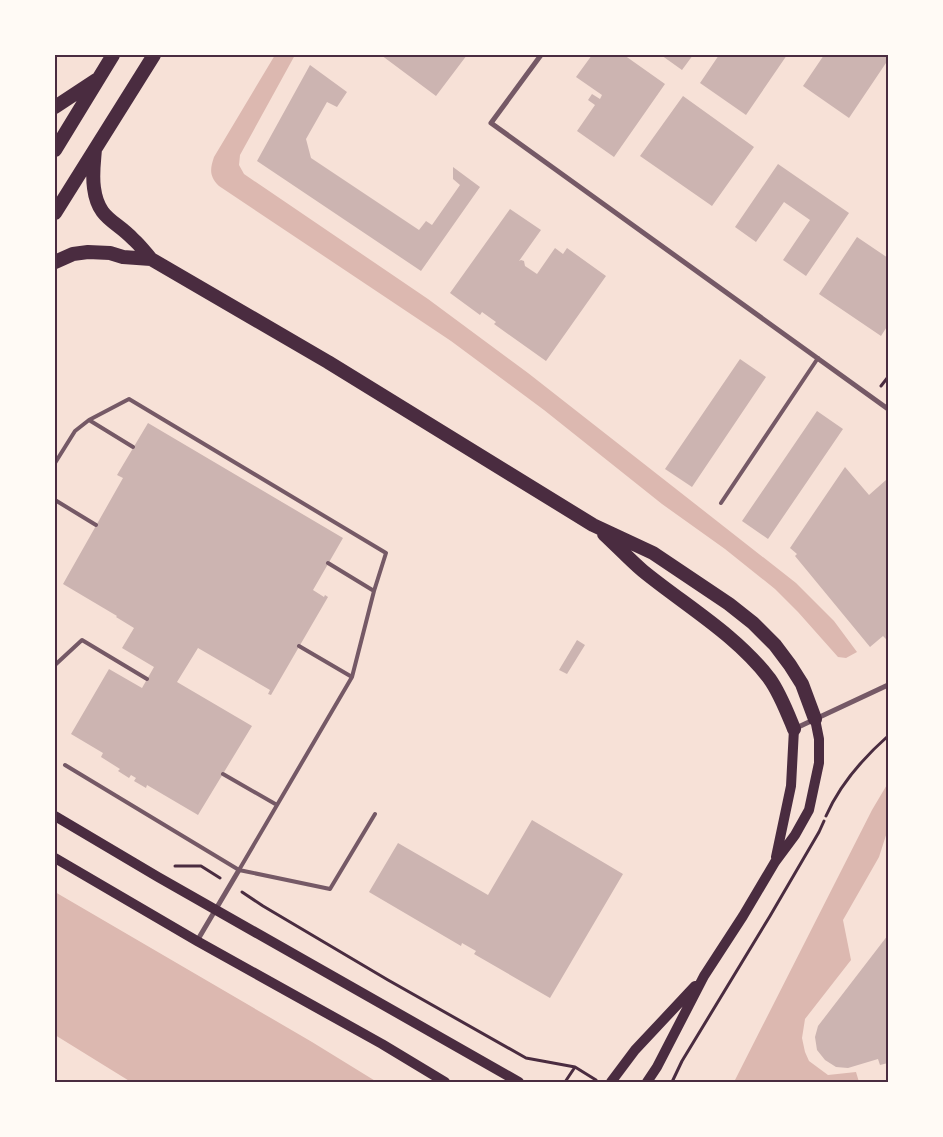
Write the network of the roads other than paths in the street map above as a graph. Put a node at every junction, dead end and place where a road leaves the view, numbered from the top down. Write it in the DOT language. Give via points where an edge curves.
graph roads {
  1 [pos="113,55"];
  2 [pos="154,55"];
  3 [pos="541,55"];
  4 [pos="99,78"];
  5 [pos="55,107"];
  6 [pos="95,149"];
  7 [pos="55,150"];
  8 [pos="55,213"];
  9 [pos="151,259"];
  10 [pos="55,262"];
  11 [pos="818,358"];
  12 [pos="888,409"];
  13 [pos="89,420"];
  14 [pos="134,447"];
  15 [pos="55,462"];
  16 [pos="55,500"];
  17 [pos="721,503"];
  18 [pos="96,525"];
  19 [pos="593,525"];
  20 [pos="328,563"];
  21 [pos="374,591"];
  22 [pos="300,646"];
  23 [pos="55,665"];
  24 [pos="352,677"];
  25 [pos="147,679"];
  26 [pos="888,685"];
  27 [pos="815,720"];
  28 [pos="794,730"];
  29 [pos="65,765"];
  30 [pos="223,774"];
  31 [pos="277,805"];
  32 [pos="375,814"];
  33 [pos="55,816"];
  34 [pos="55,858"];
  35 [pos="775,862"];
  36 [pos="239,870"];
  37 [pos="216,910"];
  38 [pos="198,940"];
  39 [pos="704,976"];
  40 [pos="445,1082"];
  41 [pos="519,1082"];
  42 [pos="611,1082"];
  43 [pos="647,1082"];
  1 -- 4 [label="highway"];
  2 -- 6 [label="highway"];
  3 -- 11 [label="street" via="491,123"];
  4 -- 5 [label="highway"];
  4 -- 7 [label="highway"];
  6 -- 8 [label="highway"];
  6 -- 9 [label="highway" via="94,190 102,212 132,237"];
  9 -- 10 [label="highway" via="88,252"];
  9 -- 19 [label="highway" via="328,362"];
  11 -- 12 [label="street"];
  11 -- 17 [label="lane"];
  13 -- 14 [label="lane"];
  13 -- 15 [label="lane" via="75,430"];
  13 -- 21 [label="lane" via="128,399 378,548 386,553"];
  16 -- 18 [label="lane"];
  19 -- 27 [label="highway" via="653,553 753,623 790,665 802,684"];
  19 -- 28 [label="highway" via="752,658 770,679"];
  20 -- 21 [label="lane"];
  21 -- 24 [label="lane"];
  22 -- 24 [label="lane"];
  23 -- 25 [label="lane" via="82,640"];
  24 -- 31 [label="lane"];
  26 -- 27 [label="street"];
  27 -- 28 [label="street"];
  27 -- 35 [label="main road" via="819,763 809,810"];
  28 -- 35 [label="main road" via="791,786"];
  29 -- 36 [label="lane"];
  30 -- 31 [label="lane"];
  31 -- 36 [label="lane"];
  32 -- 36 [label="lane" via="330,889"];
  33 -- 37 [label="main road"];
  34 -- 38 [label="main road"];
  35 -- 39 [label="main road"];
  36 -- 37 [label="street"];
  37 -- 38 [label="street"];
  37 -- 41 [label="main road"];
  38 -- 40 [label="main road"];
  39 -- 42 [label="main road" via="635,1050"];
  39 -- 43 [label="main road"];
}
